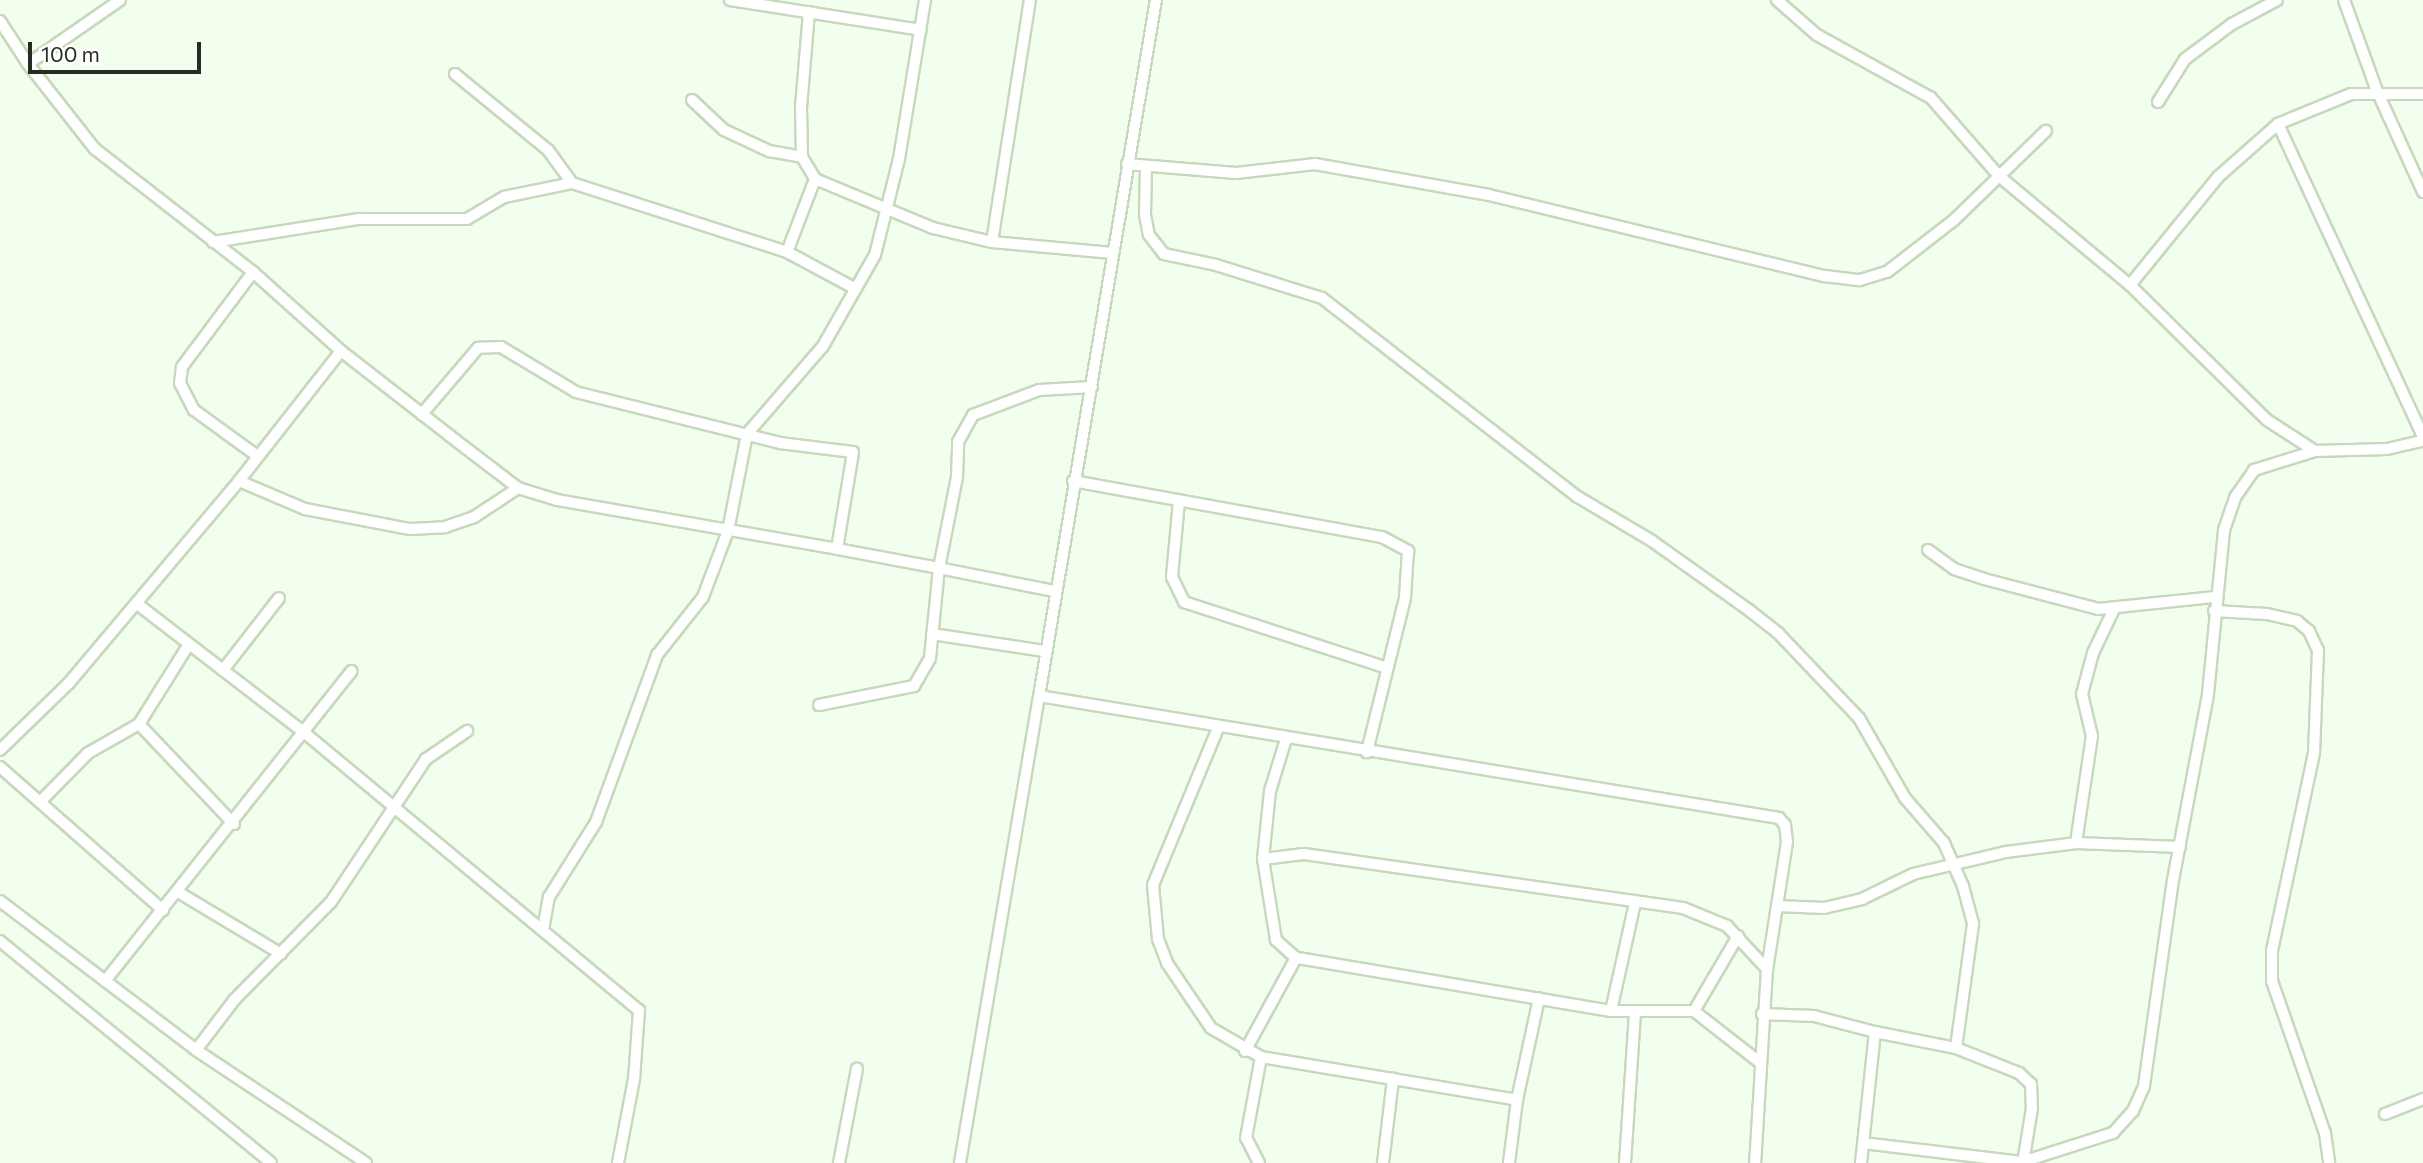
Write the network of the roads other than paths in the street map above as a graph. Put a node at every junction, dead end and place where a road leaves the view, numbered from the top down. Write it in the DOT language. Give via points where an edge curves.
graph roads {
  1 [pos="120,0"];
  2 [pos="730,0"];
  3 [pos="925,0"];
  4 [pos="1030,0"];
  5 [pos="1156,0"];
  6 [pos="1777,0"];
  7 [pos="2277,0"];
  8 [pos="2344,0"];
  9 [pos="769,3"];
  10 [pos="809,12"];
  11 [pos="0,21"];
  12 [pos="921,30"];
  13 [pos="29,64"];
  14 [pos="456,74"];
  15 [pos="2377,91"];
  16 [pos="2423,93"];
  17 [pos="692,100"];
  18 [pos="2158,103"];
  19 [pos="2278,124"];
  20 [pos="2046,131"];
  21 [pos="802,157"];
  22 [pos="1127,164"];
  23 [pos="1146,166"];
  24 [pos="1999,176"];
  25 [pos="815,179"];
  26 [pos="572,183"];
  27 [pos="2423,192"];
  28 [pos="884,210"];
  29 [pos="213,242"];
  30 [pos="992,242"];
  31 [pos="787,252"];
  32 [pos="1113,253"];
  33 [pos="253,272"];
  34 [pos="2130,285"];
  35 [pos="856,289"];
  36 [pos="341,351"];
  37 [pos="1092,387"];
  38 [pos="422,414"];
  39 [pos="747,434"];
  40 [pos="2423,439"];
  41 [pos="2315,450"];
  42 [pos="256,455"];
  43 [pos="239,481"];
  44 [pos="1073,481"];
  45 [pos="518,488"];
  46 [pos="1179,501"];
  47 [pos="728,531"];
  48 [pos="837,549"];
  49 [pos="1928,550"];
  50 [pos="939,568"];
  51 [pos="1054,591"];
  52 [pos="2215,597"];
  53 [pos="279,598"];
  54 [pos="136,603"];
  55 [pos="2113,609"];
  56 [pos="2214,611"];
  57 [pos="932,634"];
  58 [pos="189,644"];
  59 [pos="1045,651"];
  60 [pos="1387,668"];
  61 [pos="223,670"];
  62 [pos="352,671"];
  63 [pos="1039,696"];
  64 [pos="819,705"];
  65 [pos="139,723"];
  66 [pos="1218,728"];
  67 [pos="467,731"];
  68 [pos="306,734"];
  69 [pos="1286,739"];
  70 [pos="0,750"];
  71 [pos="1367,752"];
  72 [pos="0,767"];
  73 [pos="40,802"];
  74 [pos="391,806"];
  75 [pos="234,824"];
  76 [pos="2076,843"];
  77 [pos="2180,847"];
  78 [pos="1263,859"];
  79 [pos="1955,864"];
  80 [pos="178,892"];
  81 [pos="0,901"];
  82 [pos="1635,903"];
  83 [pos="1777,906"];
  84 [pos="163,910"];
  85 [pos="542,930"];
  86 [pos="1738,936"];
  87 [pos="0,941"];
  88 [pos="281,954"];
  89 [pos="1296,958"];
  90 [pos="1767,969"];
  91 [pos="105,981"];
  92 [pos="1539,998"];
  93 [pos="1611,1011"];
  94 [pos="1694,1011"];
  95 [pos="1635,1014"];
  96 [pos="1762,1014"];
  97 [pos="1875,1032"];
  98 [pos="1956,1048"];
  99 [pos="196,1050"];
  100 [pos="1245,1051"];
  101 [pos="1261,1057"];
  102 [pos="1758,1061"];
  103 [pos="857,1069"];
  104 [pos="1393,1079"];
  105 [pos="2423,1098"];
  106 [pos="1517,1100"];
  107 [pos="2385,1114"];
  108 [pos="1863,1143"];
  109 [pos="265,1162"];
  110 [pos="2022,1162"];
  111 [pos="366,1163"];
  112 [pos="618,1163"];
  113 [pos="839,1163"];
  114 [pos="960,1163"];
  115 [pos="1259,1163"];
  116 [pos="1383,1163"];
  117 [pos="1509,1163"];
  118 [pos="1625,1163"];
  119 [pos="1755,1163"];
  120 [pos="1861,1163"];
  121 [pos="2329,1163"];
  1 -- 13 [label="street"];
  2 -- 9 [label="street"];
  3 -- 12 [label="street"];
  4 -- 30 [label="street"];
  5 -- 22 [label="street"];
  6 -- 24 [label="street" via="1817,35 1931,98"];
  7 -- 18 [label="street" via="2232,24 2185,59"];
  8 -- 15 [label="street"];
  9 -- 10 [label="street"];
  10 -- 12 [label="street"];
  10 -- 21 [label="street" via="800,108"];
  11 -- 13 [label="street"];
  12 -- 28 [label="street" via="899,159"];
  13 -- 29 [label="street" via="95,149"];
  14 -- 26 [label="street" via="548,150"];
  15 -- 16 [label="street"];
  15 -- 19 [label="street" via="2351,94"];
  15 -- 27 [label="street"];
  17 -- 21 [label="street" via="724,130 769,150"];
  19 -- 34 [label="street" via="2218,177"];
  19 -- 40 [label="street"];
  20 -- 24 [label="street"];
  21 -- 25 [label="street"];
  22 -- 23 [label="street"];
  22 -- 32 [label="street"];
  23 -- 24 [label="street" via="1236,173 1315,164 1489,195 1860,281 1887,272 1954,220"];
  23 -- 79 [label="street" via="1144,215 1154,244 1164,254 1322,298 1578,497 1652,541 1777,633 1859,718 1905,798"];
  24 -- 34 [label="street"];
  25 -- 28 [label="street"];
  25 -- 31 [label="street"];
  26 -- 29 [label="street" via="504,197 467,219 359,219"];
  26 -- 31 [label="street"];
  28 -- 30 [label="street"];
  28 -- 35 [label="street" via="875,255"];
  29 -- 33 [label="street"];
  30 -- 32 [label="street"];
  31 -- 35 [label="street"];
  32 -- 37 [label="street"];
  33 -- 36 [label="street"];
  33 -- 42 [label="street" via="182,367 180,383 194,410"];
  34 -- 41 [label="street" via="2239,397"];
  35 -- 39 [label="street" via="823,346"];
  36 -- 38 [label="street"];
  36 -- 42 [label="street"];
  37 -- 44 [label="street"];
  37 -- 50 [label="street" via="1039,390 973,415 964,425"];
  38 -- 39 [label="street" via="478,348 501,347 576,392"];
  38 -- 45 [label="street"];
  39 -- 47 [label="street"];
  39 -- 48 [label="street" via="853,452"];
  40 -- 41 [label="street" via="2387,449"];
  41 -- 52 [label="street" via="2254,470 2248,478 2224,530"];
  42 -- 43 [label="street"];
  43 -- 45 [label="street" via="305,509 410,529 445,527 474,517"];
  43 -- 54 [label="street"];
  44 -- 46 [label="street"];
  44 -- 51 [label="street"];
  45 -- 47 [label="street" via="557,500"];
  46 -- 60 [label="street" via="1172,577 1184,601"];
  46 -- 60 [label="street" via="1382,537 1408,551 1405,598"];
  47 -- 48 [label="street"];
  47 -- 85 [label="street" via="703,597 657,655 596,822 549,897"];
  48 -- 50 [label="street"];
  49 -- 55 [label="street" via="1954,569 1984,579"];
  50 -- 51 [label="street"];
  50 -- 57 [label="street"];
  51 -- 59 [label="street"];
  52 -- 55 [label="street"];
  52 -- 56 [label="street"];
  53 -- 61 [label="street"];
  54 -- 58 [label="street"];
  54 -- 70 [label="street" via="69,683"];
  55 -- 76 [label="street" via="2093,653 2082,694 2092,736"];
  56 -- 77 [label="street" via="2208,694"];
  56 -- 121 [label="street" via="2297,621 2309,631 2318,650 2314,753 2272,950 2272,981 2325,1133"];
  57 -- 59 [label="street"];
  57 -- 64 [label="street" via="930,658 914,686"];
  58 -- 61 [label="street"];
  58 -- 65 [label="street"];
  59 -- 63 [label="street"];
  60 -- 71 [label="street"];
  61 -- 68 [label="street"];
  62 -- 68 [label="street"];
  63 -- 66 [label="street"];
  63 -- 114 [label="street"];
  65 -- 73 [label="street" via="88,753"];
  65 -- 75 [label="street"];
  66 -- 69 [label="street"];
  66 -- 100 [label="street" via="1160,864 1153,885 1153,909 1158,939 1178,985 1211,1028"];
  67 -- 74 [label="street" via="426,760"];
  68 -- 74 [label="street"];
  68 -- 75 [label="street"];
  69 -- 71 [label="street"];
  69 -- 78 [label="street" via="1270,791"];
  71 -- 83 [label="street" via="1779,818 1787,842"];
  72 -- 73 [label="street"];
  73 -- 84 [label="street"];
  74 -- 85 [label="street"];
  74 -- 88 [label="street" via="331,902"];
  75 -- 80 [label="street"];
  76 -- 77 [label="street"];
  76 -- 79 [label="street"];
  77 -- 110 [label="street" via="2144,1086 2133,1111 2113,1133"];
  78 -- 82 [label="street" via="1304,854"];
  78 -- 89 [label="street" via="1276,940"];
  79 -- 83 [label="street" via="1913,874 1862,899 1824,908"];
  79 -- 98 [label="street" via="1973,924"];
  80 -- 84 [label="street"];
  80 -- 88 [label="street"];
  81 -- 91 [label="street"];
  82 -- 86 [label="street" via="1683,908 1713,918"];
  82 -- 93 [label="street"];
  83 -- 90 [label="street"];
  84 -- 91 [label="street"];
  85 -- 112 [label="street" via="639,1010 634,1079"];
  86 -- 90 [label="street"];
  86 -- 94 [label="street"];
  87 -- 109 [label="street"];
  88 -- 99 [label="street" via="235,999"];
  89 -- 92 [label="street"];
  89 -- 100 [label="street"];
  90 -- 96 [label="street"];
  91 -- 99 [label="street"];
  92 -- 93 [label="street"];
  92 -- 106 [label="street"];
  93 -- 95 [label="street"];
  94 -- 95 [label="street" via="1658,1008"];
  94 -- 102 [label="street"];
  95 -- 118 [label="street"];
  96 -- 97 [label="street" via="1814,1016"];
  96 -- 102 [label="street"];
  97 -- 98 [label="street"];
  97 -- 108 [label="street"];
  98 -- 110 [label="street" via="2019,1073 2031,1084 2032,1108"];
  99 -- 111 [label="street"];
  100 -- 101 [label="street"];
  101 -- 104 [label="street"];
  101 -- 115 [label="street" via="1246,1138"];
  102 -- 119 [label="street"];
  103 -- 113 [label="street"];
  104 -- 106 [label="street"];
  104 -- 116 [label="street"];
  105 -- 107 [label="street"];
  106 -- 117 [label="street"];
  108 -- 110 [label="street"];
  108 -- 120 [label="street"];
}
